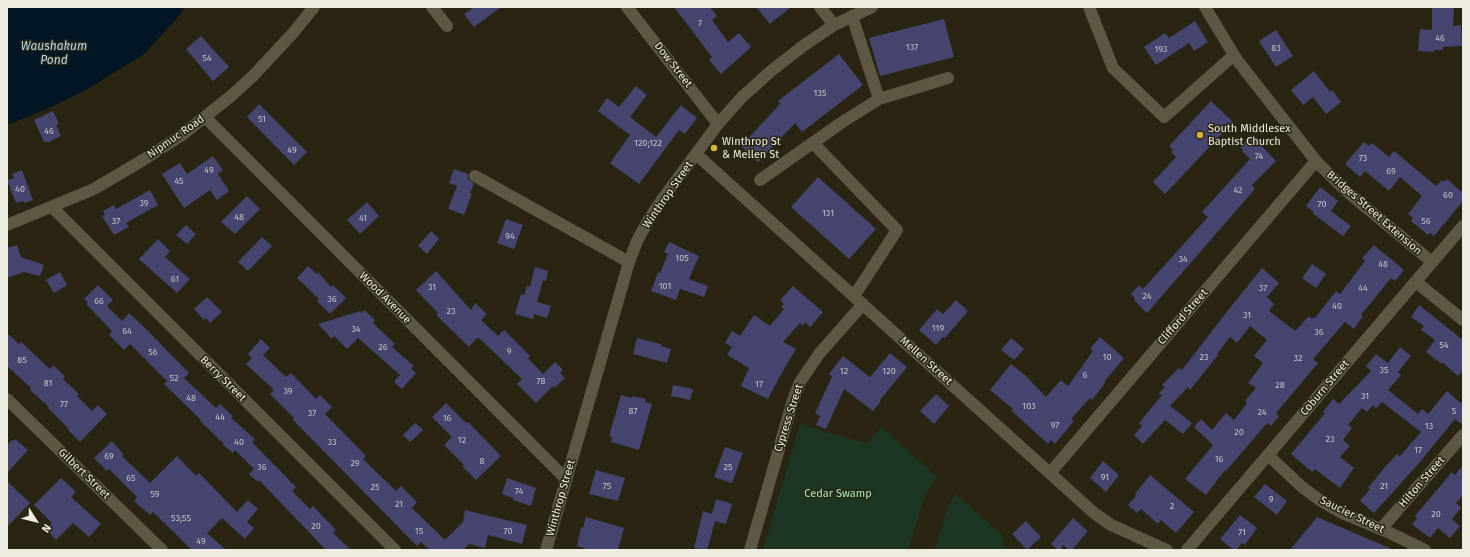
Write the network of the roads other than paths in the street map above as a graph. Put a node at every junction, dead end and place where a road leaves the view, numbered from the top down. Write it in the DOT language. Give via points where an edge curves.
graph roads {
  1 [pos="314,7"];
  2 [pos="432,7"];
  3 [pos="627,7"];
  4 [pos="820,7"];
  5 [pos="872,7"];
  6 [pos="1089,7"];
  7 [pos="1205,7"];
  8 [pos="852,16"];
  9 [pos="834,25"];
  10 [pos="447,26"];
  11 [pos="1234,55"];
  12 [pos="948,78"];
  13 [pos="879,99"];
  14 [pos="205,117"];
  15 [pos="718,124"];
  16 [pos="813,143"];
  17 [pos="696,154"];
  18 [pos="1316,161"];
  19 [pos="475,176"];
  20 [pos="760,180"];
  21 [pos="52,207"];
  22 [pos="7,225"];
  23 [pos="1463,226"];
  24 [pos="629,262"];
  25 [pos="1432,262"];
  26 [pos="1416,282"];
  27 [pos="854,296"];
  28 [pos="863,304"];
  29 [pos="1463,320"];
  30 [pos="7,399"];
  31 [pos="1463,435"];
  32 [pos="1268,455"];
  33 [pos="1050,473"];
  34 [pos="566,479"];
  35 [pos="1381,529"];
  36 [pos="162,550"];
  37 [pos="395,550"];
  38 [pos="546,550"];
  39 [pos="750,550"];
  40 [pos="1167,550"];
  41 [pos="1187,550"];
  42 [pos="1425,550"];
  1 -- 14 [label="street, Nipmuc Road" via="273,56"];
  2 -- 10 [label="street"];
  3 -- 15 [label="street, Dow Street"];
  4 -- 9 [label="street"];
  5 -- 8 [label="street, Winthrop Street"];
  6 -- 11 [label="street" via="1114,68 1164,117"];
  7 -- 11 [label="street, Bridges Street Extension"];
  8 -- 9 [label="street, Winthrop Street"];
  8 -- 13 [label="street"];
  9 -- 15 [label="street, Winthrop Street" via="771,71"];
  11 -- 18 [label="street, Bridges Street Extension"];
  12 -- 13 [label="street"];
  13 -- 16 [label="street"];
  14 -- 21 [label="street, Nipmuc Road" via="182,135 94,189"];
  14 -- 34 [label="street, Wood Avenue"];
  15 -- 17 [label="street, Winthrop Street"];
  16 -- 20 [label="street"];
  16 -- 27 [label="street" via="897,230"];
  17 -- 24 [label="street, Winthrop Street" via="648,221"];
  17 -- 27 [label="street, Mellen Street"];
  18 -- 25 [label="street, Bridges Street Extension" via="1345,190"];
  18 -- 33 [label="street, Clifford Street"];
  19 -- 24 [label="street"];
  21 -- 22 [label="street, Nipmuc Road"];
  21 -- 37 [label="street, Berry Street"];
  23 -- 25 [label="street, Coburn Street"];
  24 -- 34 [label="street, Winthrop Street"];
  25 -- 26 [label="street, Coburn Street"];
  26 -- 29 [label="street"];
  26 -- 32 [label="street, Coburn Street"];
  27 -- 28 [label="street, Mellen Street"];
  28 -- 33 [label="street, Mellen Street"];
  28 -- 39 [label="street, Cypress Street" via="819,354 800,382"];
  30 -- 36 [label="street, Gilbert Street"];
  31 -- 35 [label="street, Hilton Street"];
  32 -- 35 [label="street, Saucier Street" via="1321,501"];
  32 -- 41 [label="street, Coburn Street"];
  33 -- 40 [label="street, Mellen Street" via="1111,525"];
  34 -- 38 [label="street, Winthrop Street"];
  35 -- 42 [label="street, Saucier Street"];
}
